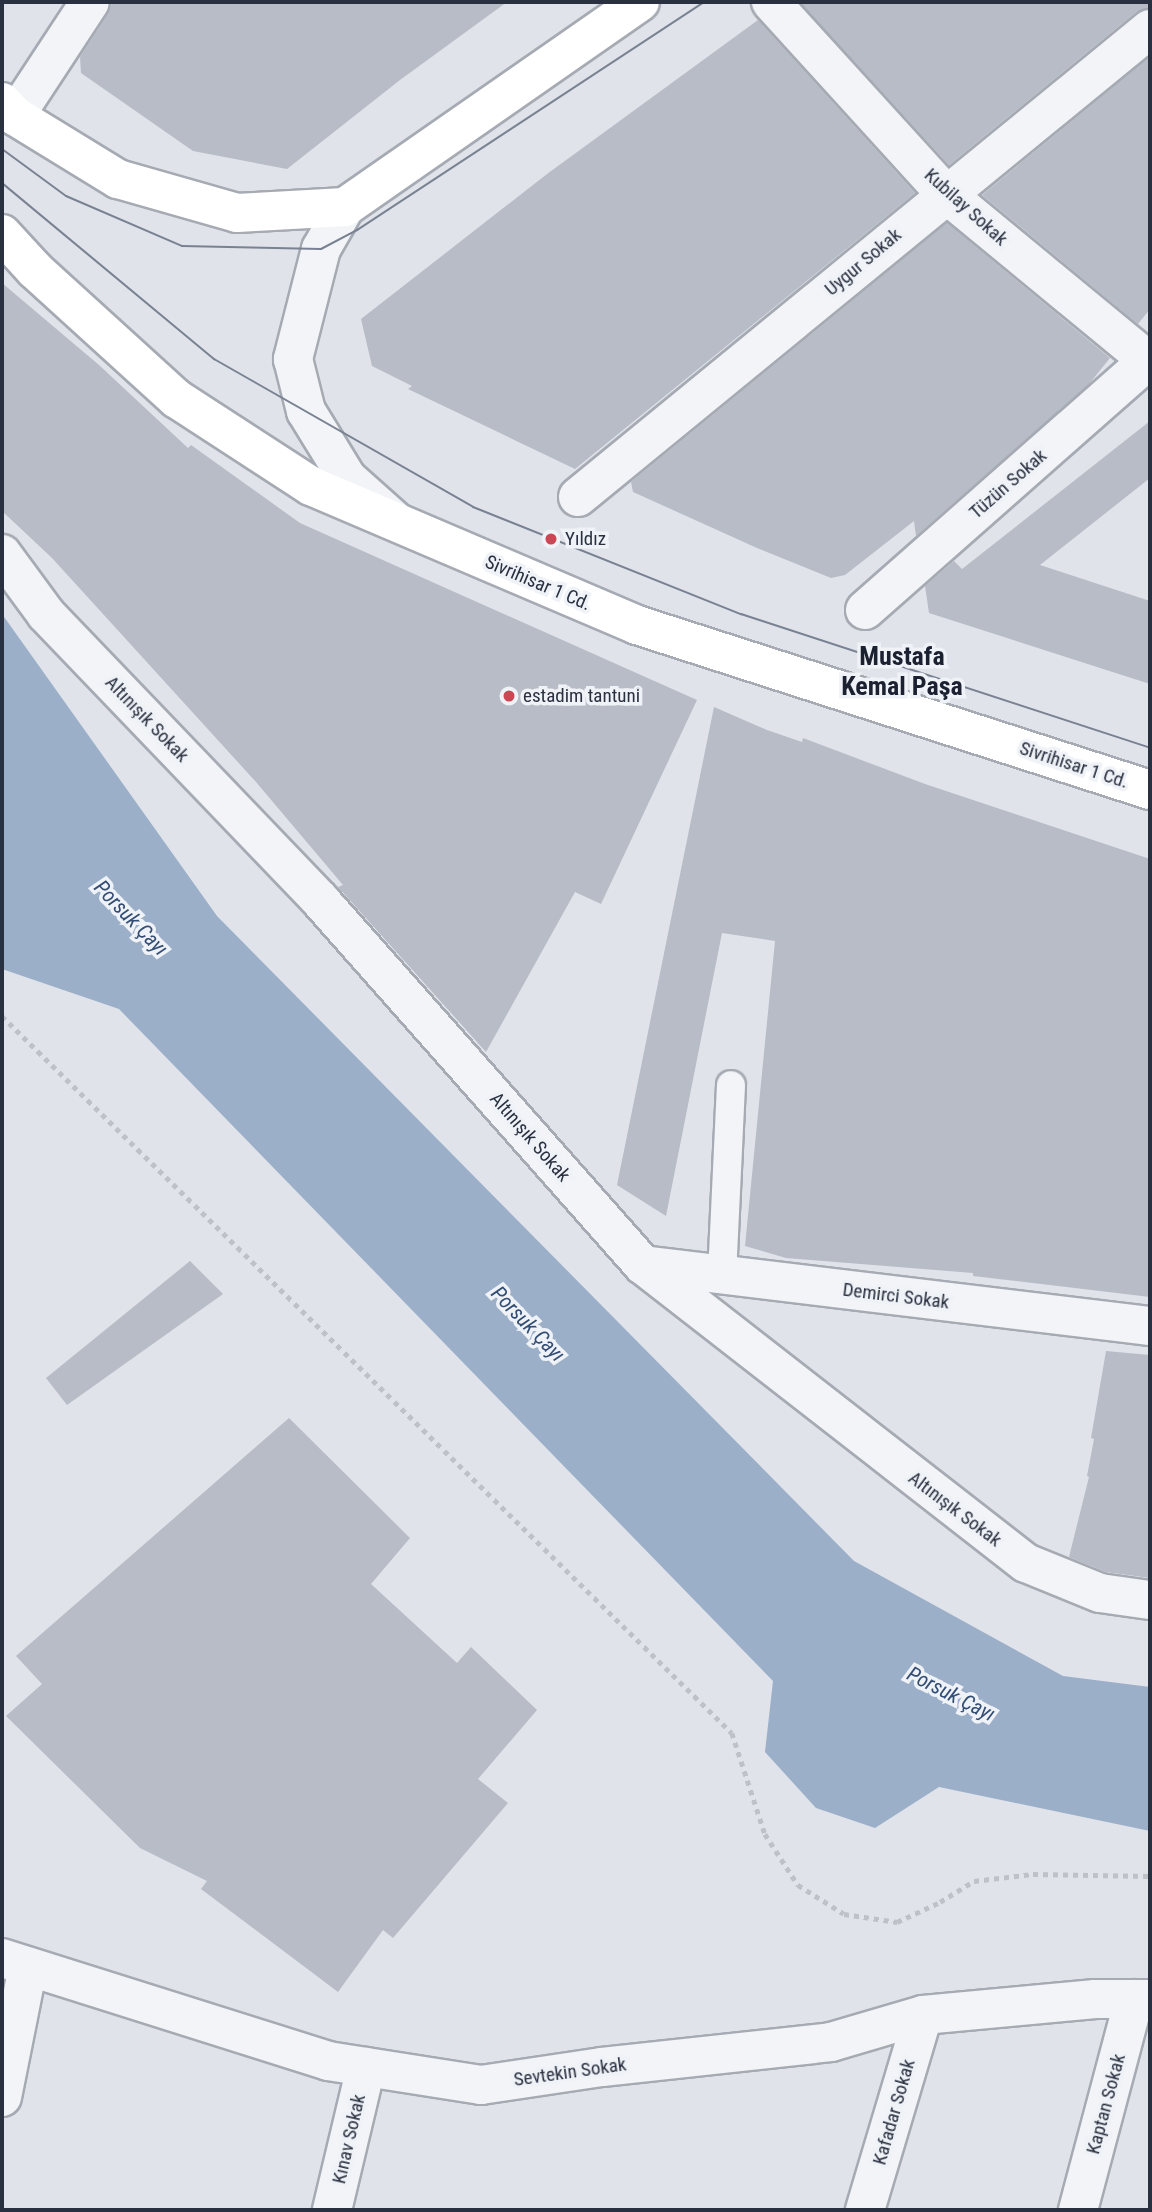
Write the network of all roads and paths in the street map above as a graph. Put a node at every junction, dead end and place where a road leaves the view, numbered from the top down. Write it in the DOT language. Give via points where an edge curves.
graph roads {
  1 [pos="90,2"];
  2 [pos="640,2"];
  3 [pos="771,2"];
  4 [pos="1150,29"];
  5 [pos="8,109"];
  6 [pos="946,194"];
  7 [pos="345,207"];
  8 [pos="2,234"];
  9 [pos="1150,360"];
  10 [pos="578,497"];
  11 [pos="399,524"];
  12 [pos="2,554"];
  13 [pos="865,610"];
  14 [pos="1150,790"];
  15 [pos="2,1016"];
  16 [pos="731,1085"];
  17 [pos="643,1265"];
  18 [pos="722,1276"];
  19 [pos="1150,1326"];
  20 [pos="1150,1600"];
  21 [pos="1150,1876"];
  22 [pos="15,1963"];
  23 [pos="1142,1999"];
  24 [pos="923,2015"];
  25 [pos="366,2067"];
  26 [pos="2,2098"];
  27 [pos="332,2210"];
  28 [pos="865,2210"];
  29 [pos="1078,2210"];
  1 -- 5 [label="street"];
  2 -- 7 [label="main road"];
  3 -- 6 [label="street, Kubilay Sokak"];
  4 -- 6 [label="street, Uygur Sokak"];
  5 -- 7 [label="main road" via="118,179 197,202 237,213"];
  6 -- 9 [label="street, Kubilay Sokak"];
  6 -- 10 [label="street, Uygur Sokak"];
  7 -- 11 [label="street" via="321,249 293,359 306,411 347,478"];
  8 -- 11 [label="main road, Sivrihisar 1 Cd." via="35,270 177,399 311,486"];
  9 -- 13 [label="street, Tüzün Sokak"];
  11 -- 14 [label="main road, Sivrihisar 1 Cd." via="637,625"];
  12 -- 17 [label="street, Altınışık Sokak" via="46,614 320,900"];
  15 -- 21 [label="path" via="732,1733 765,1834 798,1885 844,1914 897,1922 974,1881 1033,1874"];
  16 -- 18 [label="lane"];
  17 -- 18 [label="street, Demirci Sokak"];
  17 -- 20 [label="street, Altınışık Sokak" via="1026,1563 1100,1593"];
  18 -- 19 [label="street, Demirci Sokak"];
  22 -- 25 [label="street, Sevtekin Sokak" via="328,2061"];
  22 -- 26 [label="street"];
  23 -- 24 [label="street, Sevtekin Sokak"];
  23 -- 29 [label="street, Kaptan Sokak"];
  24 -- 25 [label="street, Sevtekin Sokak" via="831,2042 481,2085"];
  24 -- 28 [label="street, Kafadar Sokak"];
  25 -- 27 [label="street, Kınav Sokak"];
}
